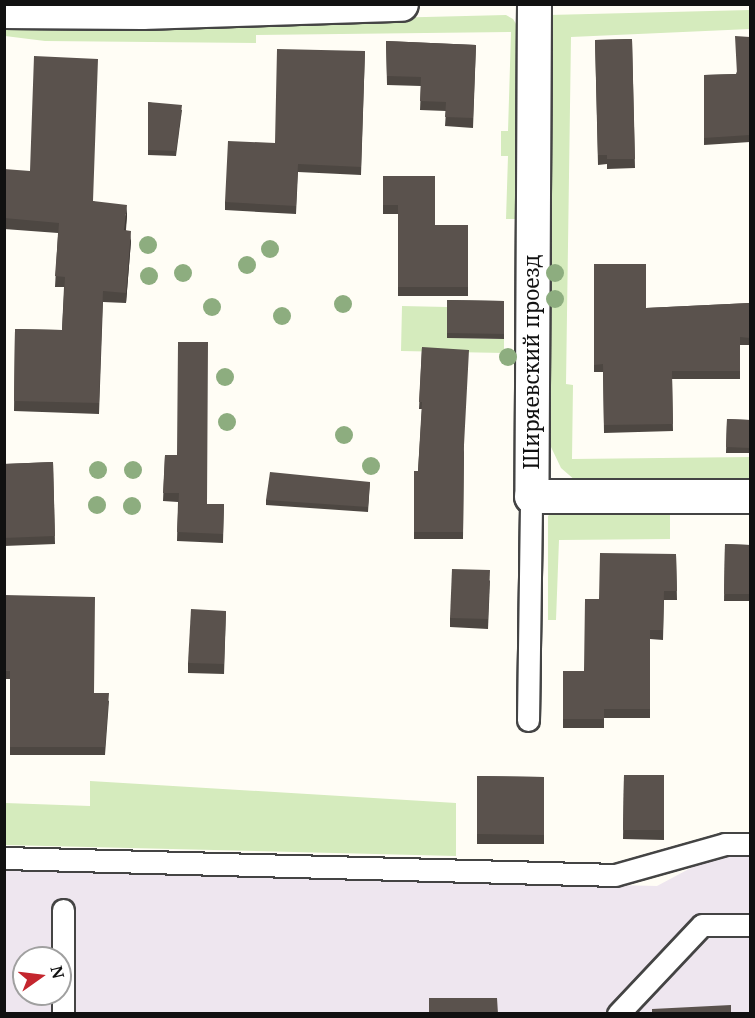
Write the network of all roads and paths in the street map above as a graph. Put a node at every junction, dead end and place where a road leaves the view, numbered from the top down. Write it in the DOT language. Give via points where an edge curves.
graph roads {
  1 [pos="401,4"];
  2 [pos="534,4"];
  3 [pos="4,11"];
  4 [pos="531,496"];
  5 [pos="750,496"];
  6 [pos="528,720"];
  7 [pos="750,844"];
  8 [pos="4,858"];
  9 [pos="63,910"];
  10 [pos="750,925"];
  11 [pos="63,1014"];
  12 [pos="618,1014"];
  1 -- 3 [label="street" via="142,12"];
  2 -- 4 [label="street, Ширяевский проезд"];
  4 -- 5 [label="street"];
  4 -- 6 [label="lane, Ширяевский проезд"];
  7 -- 8 [label="lane" via="725,844 615,875"];
  9 -- 11 [label="lane"];
  10 -- 12 [label="lane" via="702,925"];
}
